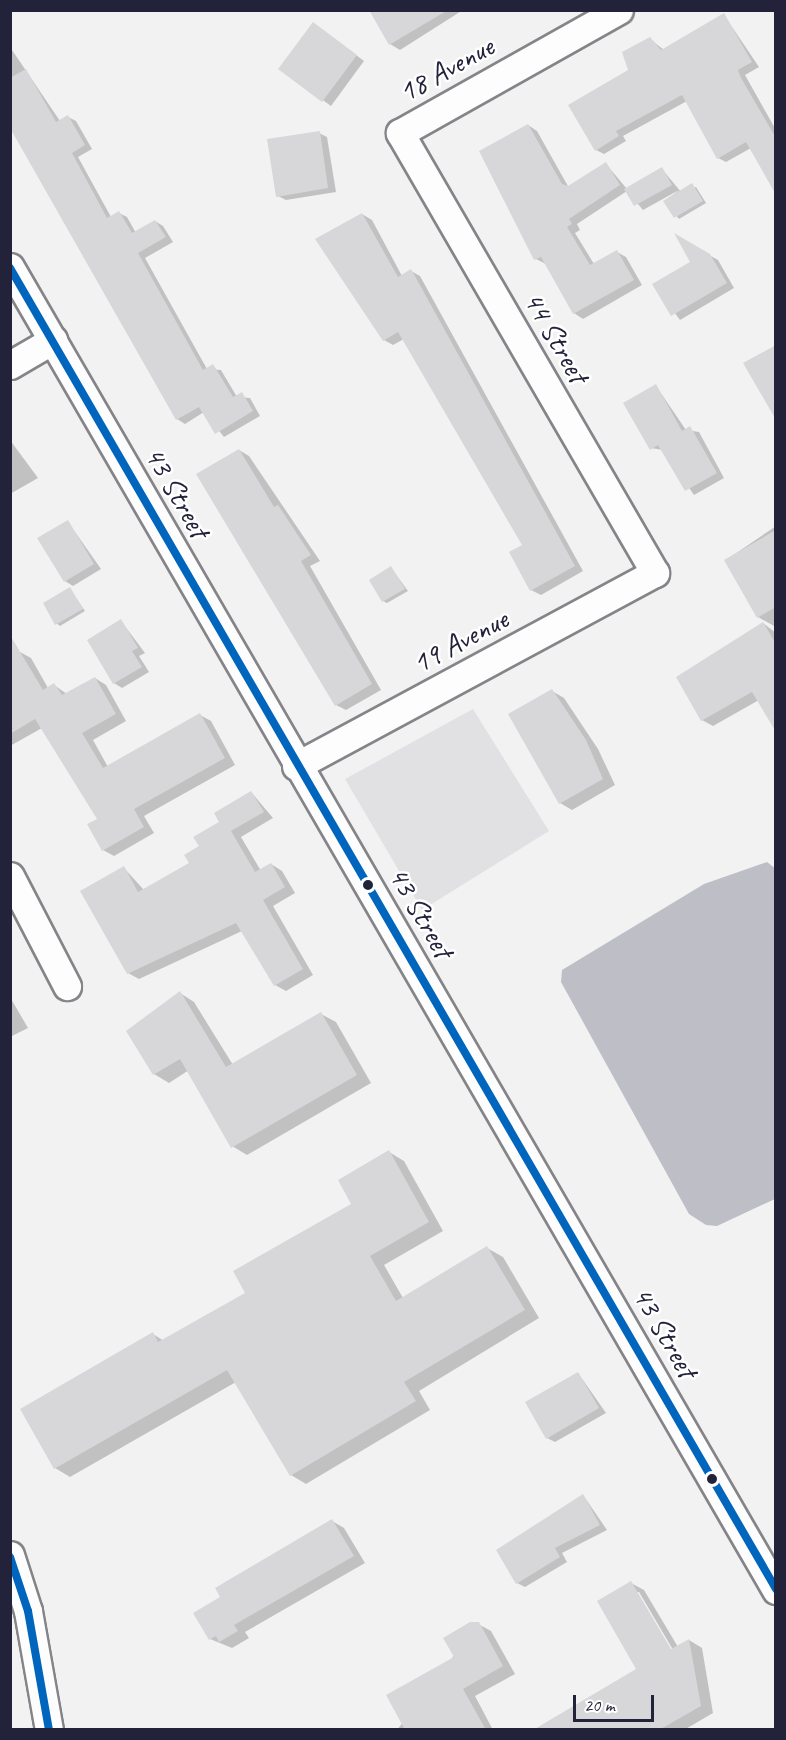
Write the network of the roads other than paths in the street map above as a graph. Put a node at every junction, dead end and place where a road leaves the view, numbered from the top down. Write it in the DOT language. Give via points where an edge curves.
graph roads {
  1 [pos="619,10"];
  2 [pos="400,133"];
  3 [pos="10,267"];
  4 [pos="53,340"];
  5 [pos="10,365"];
  6 [pos="655,573"];
  7 [pos="296,766"];
  8 [pos="10,876"];
  9 [pos="68,986"];
  10 [pos="10,1555"];
  11 [pos="776,1590"];
  12 [pos="49,1730"];
  1 -- 2 [label="street, 18 Avenue"];
  2 -- 6 [label="street, 44 Street"];
  3 -- 4 [label="street, 43 Street"];
  4 -- 5 [label="street"];
  4 -- 7 [label="street, 43 Street"];
  6 -- 7 [label="street, 19 Avenue"];
  7 -- 11 [label="street, 43 Street"];
  8 -- 9 [label="street"];
  10 -- 12 [label="street" via="28,1611"];
}
